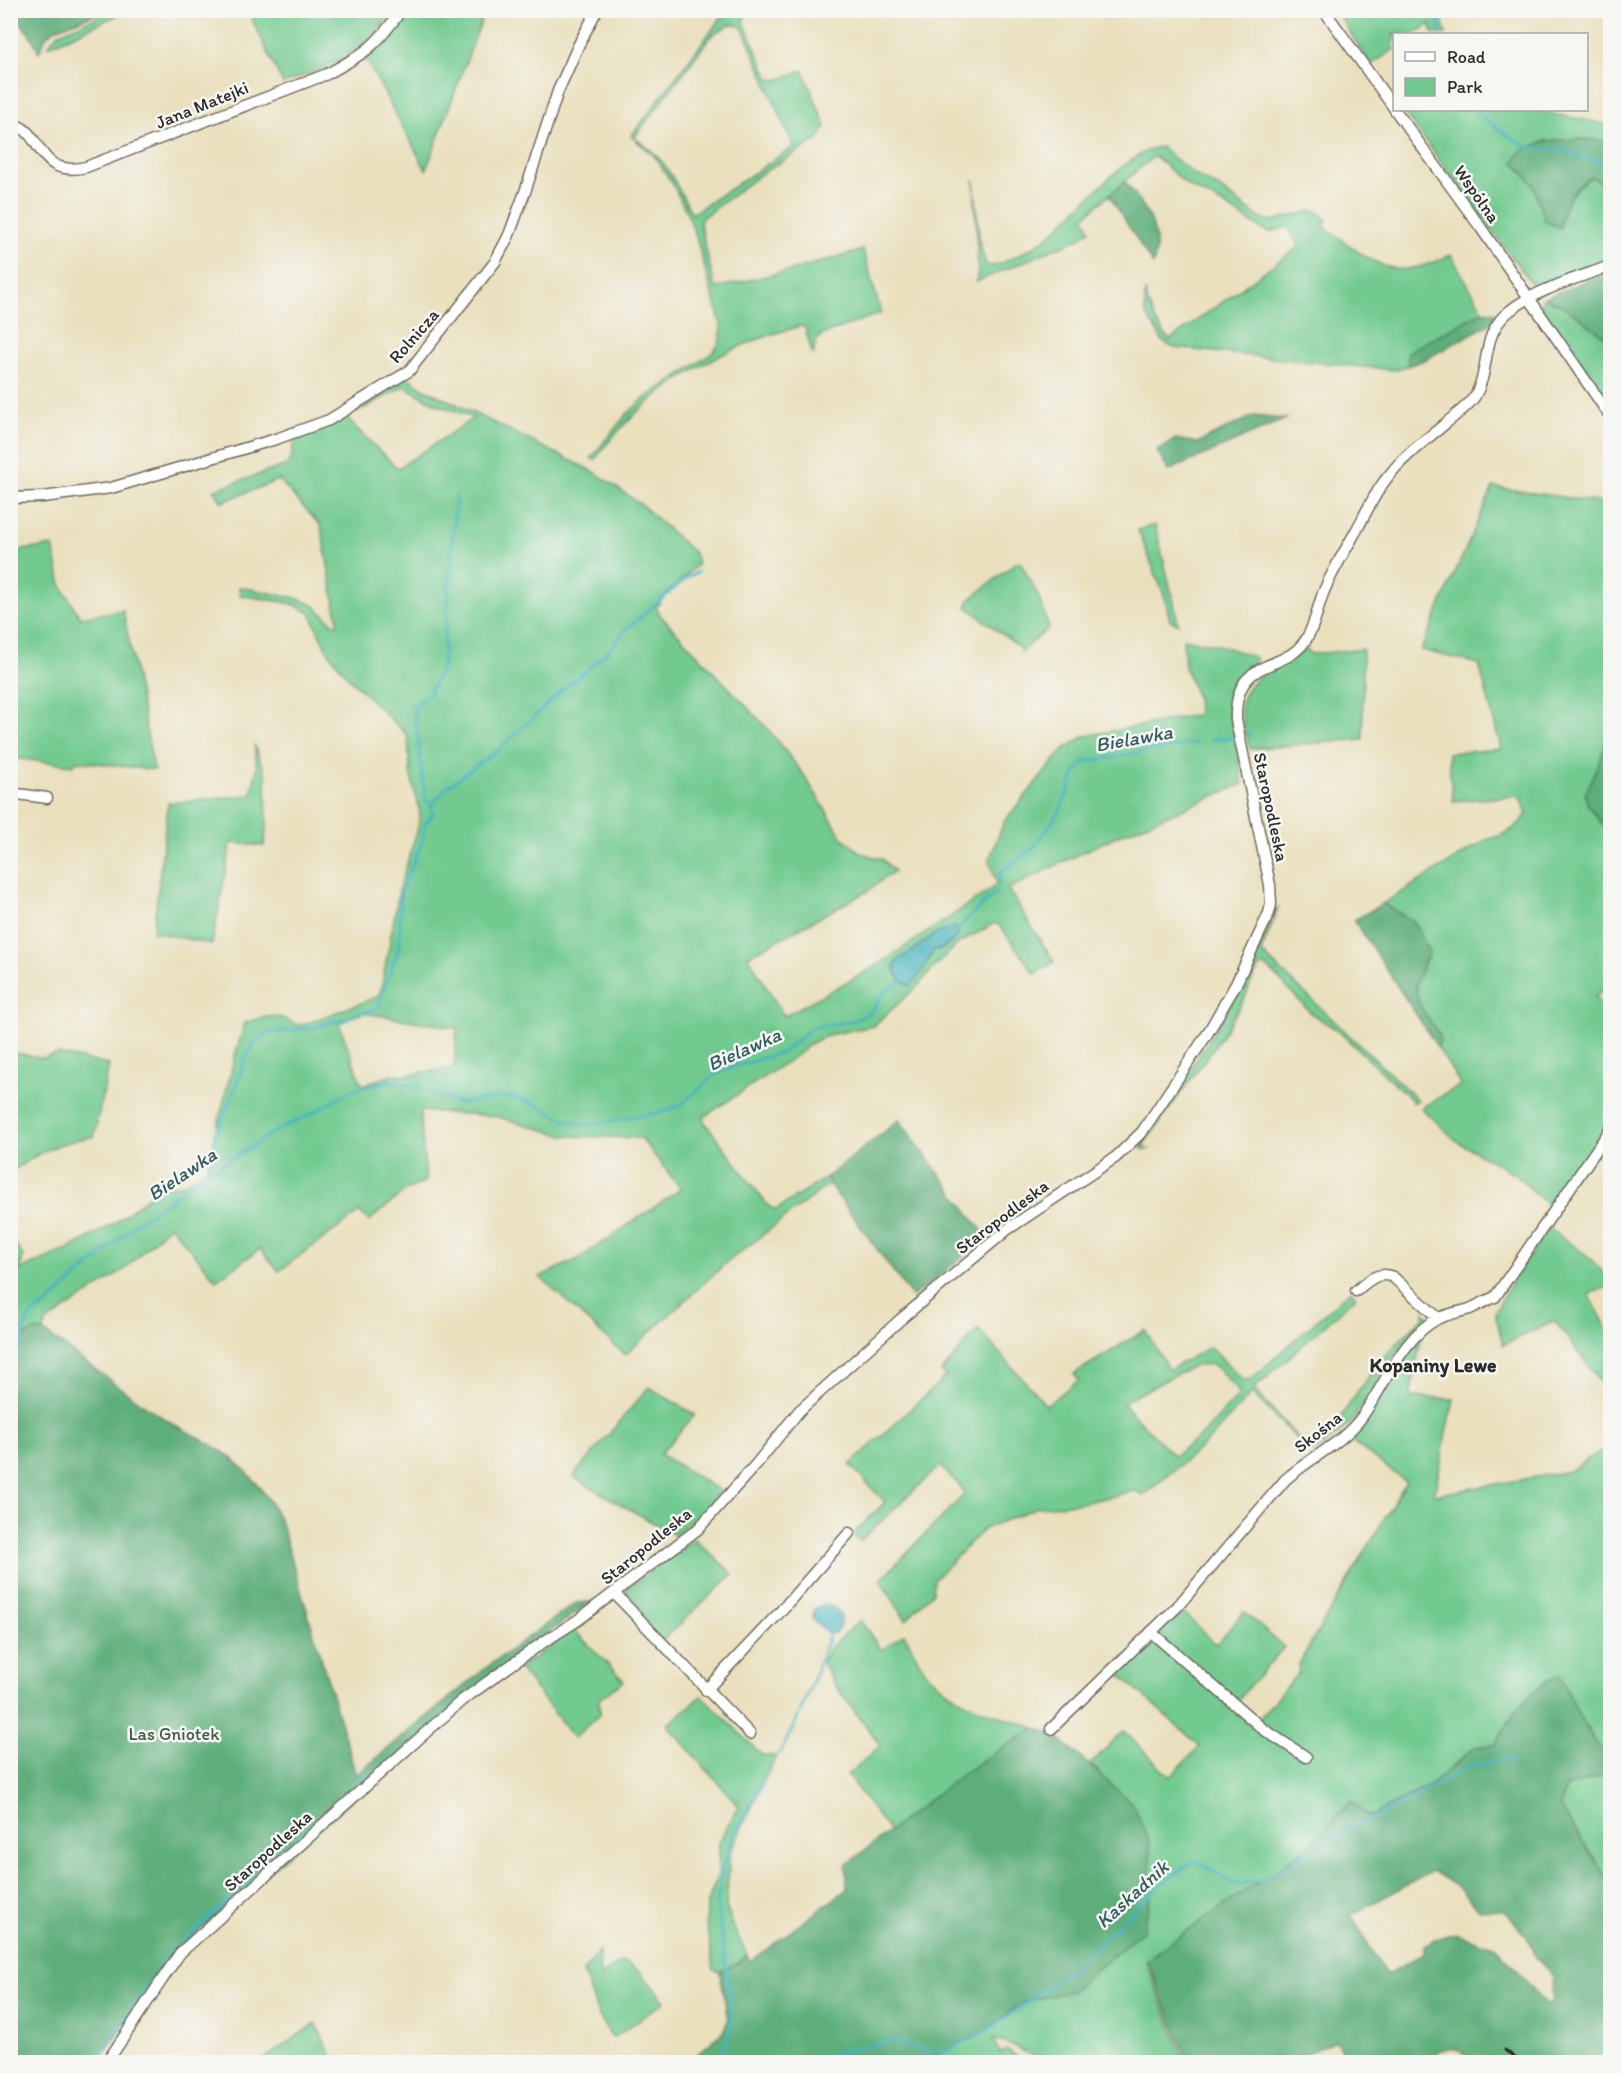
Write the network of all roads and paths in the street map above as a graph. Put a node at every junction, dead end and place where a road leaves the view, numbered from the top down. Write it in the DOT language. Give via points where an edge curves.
graph roads {
  1 [pos="401,10"];
  2 [pos="597,10"];
  3 [pos="1324,10"];
  4 [pos="1393,106"];
  5 [pos="1396,111"];
  6 [pos="10,123"];
  7 [pos="1611,266"];
  8 [pos="1529,299"];
  9 [pos="1611,416"];
  10 [pos="10,498"];
  11 [pos="10,793"];
  12 [pos="47,798"];
  13 [pos="1611,1130"];
  14 [pos="1356,1291"];
  15 [pos="1438,1318"];
  16 [pos="849,1533"];
  17 [pos="614,1593"];
  18 [pos="1152,1632"];
  19 [pos="705,1690"];
  20 [pos="1051,1729"];
  21 [pos="750,1734"];
  22 [pos="1306,1757"];
  23 [pos="107,2062"];
  1 -- 6 [label="street, Jana Matejki" via="376,43 358,58 327,74 86,167 63,170 50,162 18,124"];
  2 -- 10 [label="street, Rolnicza" via="558,91 525,192 495,262 409,371 329,420 276,439 111,488"];
  3 -- 4 [label="street, Wspólna"];
  5 -- 8 [label="street, Wspólna"];
  7 -- 8 [label="street, Staropodleska"];
  8 -- 9 [label="street, Wspólna"];
  8 -- 17 [label="street, Staropodleska" via="1507,313 1493,330 1481,382 1468,405 1412,452 1382,484 1325,590 1304,644 1256,671 1239,693 1236,720 1271,904 1236,984 1142,1132 1116,1157 1008,1229 901,1318 799,1411 698,1529"];
  11 -- 12 [label="street"];
  13 -- 15 [label="street, Skośna" via="1495,1297"];
  14 -- 15 [label="street" via="1378,1274 1387,1274"];
  15 -- 18 [label="street, Skośna" via="1413,1340 1390,1369 1356,1424 1285,1480"];
  16 -- 19 [label="street"];
  17 -- 19 [label="street"];
  17 -- 23 [label="street, Staropodleska" via="461,1701 180,1953"];
  18 -- 20 [label="street, Skośna"];
  18 -- 22 [label="street" via="1263,1729"];
  19 -- 21 [label="street"];
}
